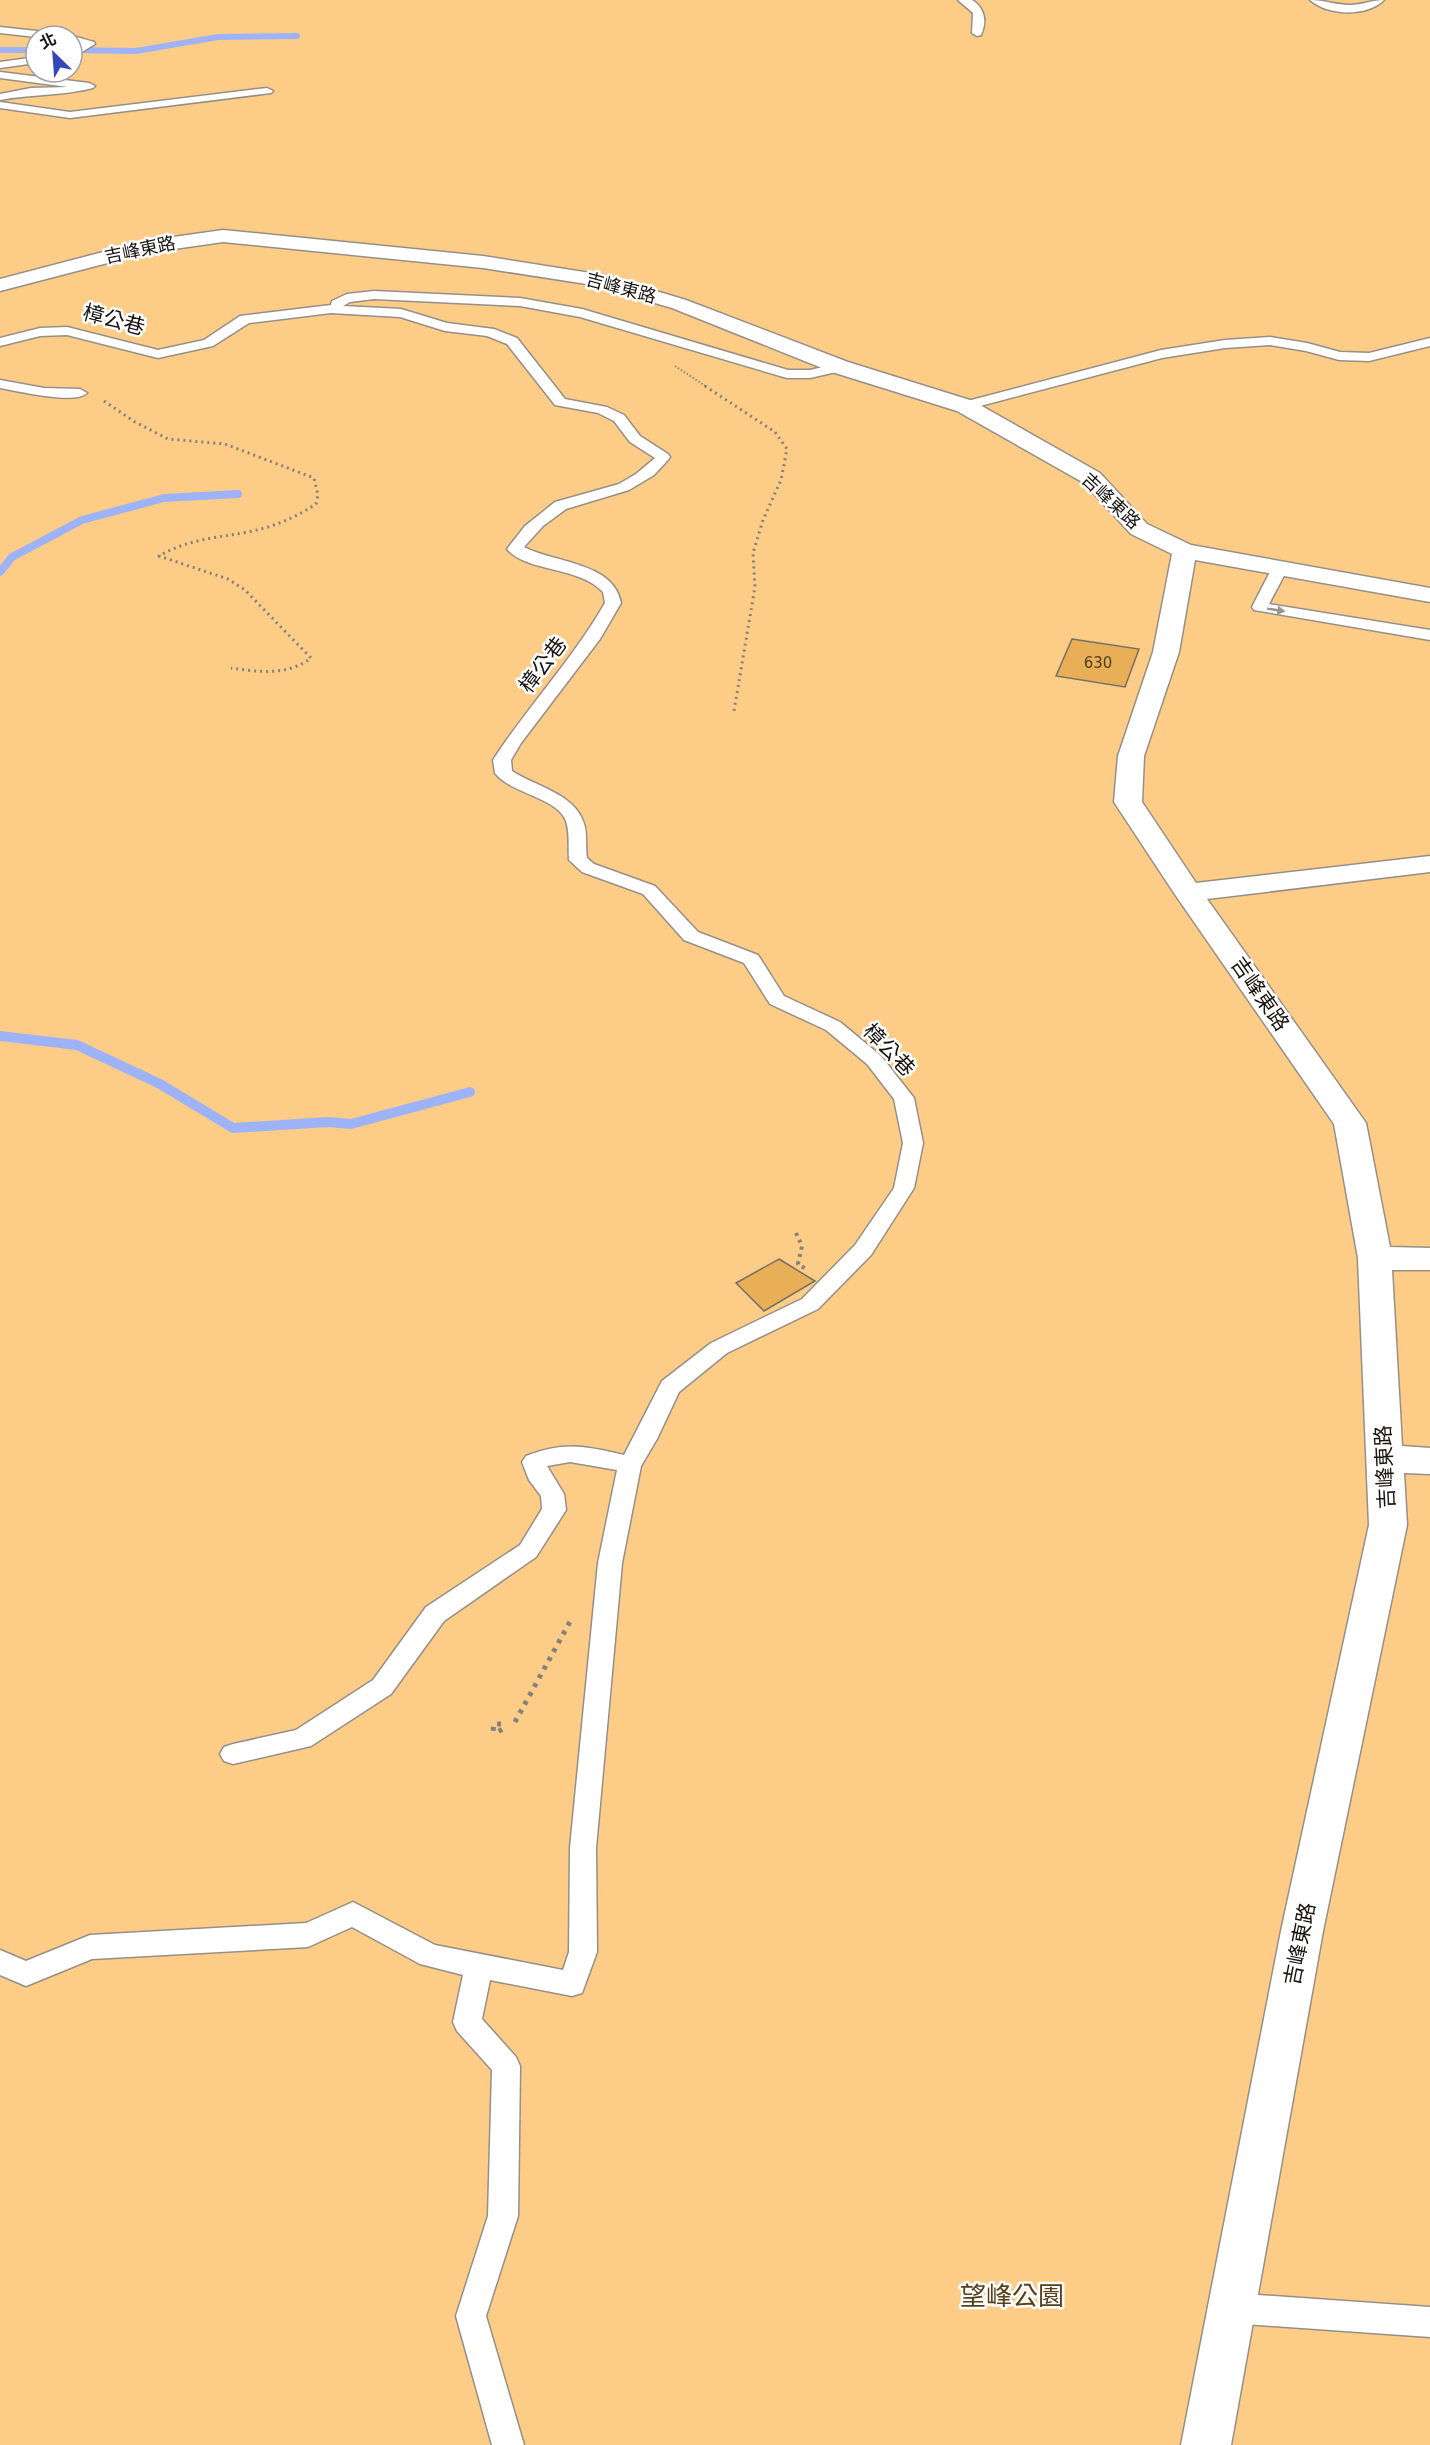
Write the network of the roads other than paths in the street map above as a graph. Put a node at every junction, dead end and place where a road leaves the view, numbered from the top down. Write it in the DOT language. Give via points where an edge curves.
graph roads {
  1 [pos="963,0"];
  2 [pos="1315,0"];
  3 [pos="1379,0"];
  4 [pos="0,30"];
  5 [pos="24,33"];
  6 [pos="977,33"];
  7 [pos="24,62"];
  8 [pos="0,65"];
  9 [pos="0,75"];
  10 [pos="267,91"];
  11 [pos="0,97"];
  12 [pos="0,105"];
  13 [pos="0,285"];
  14 [pos="331,309"];
  15 [pos="0,342"];
  16 [pos="1430,342"];
  17 [pos="840,367"];
  18 [pos="0,384"];
  19 [pos="80,393"];
  20 [pos="965,406"];
  21 [pos="1185,551"];
  22 [pos="1279,570"];
  23 [pos="1430,595"];
  24 [pos="1430,634"];
  25 [pos="1430,864"];
  26 [pos="1188,893"];
  27 [pos="1375,1258"];
  28 [pos="1430,1259"];
  29 [pos="1384,1458"];
  30 [pos="1430,1461"];
  31 [pos="630,1465"];
  32 [pos="232,1754"];
  33 [pos="0,1962"];
  34 [pos="479,1966"];
  35 [pos="1231,2307"];
  36 [pos="1430,2322"];
  37 [pos="508,2445"];
  38 [pos="1206,2445"];
  1 -- 6 [label="lane" via="978,9 981,22"];
  2 -- 3 [label="lane" via="1347,9"];
  4 -- 5 [label="lane"];
  7 -- 8 [label="lane"];
  9 -- 11 [label="lane" via="89,86 64,91 31,90"];
  10 -- 12 [label="lane" via="70,115"];
  13 -- 17 [label="street, 吉峰東路" via="168,243 223,236 264,239 483,262 596,279 679,303"];
  14 -- 15 [label="lane, 樟公巷" via="245,319 208,343 158,354 67,331 40,332"];
  14 -- 17 [label="lane" via="347,298 374,295 520,302 582,313 787,374 810,374"];
  14 -- 31 [label="lane, 樟公巷" via="401,313 445,327 489,332 512,341 560,402 602,410 620,418 635,439 663,457 636,481 567,503 522,537 515,549 528,557 597,578 610,590 613,603 594,636 514,741 502,760 504,773 515,783 566,807 575,821 578,860 588,868 650,890 691,936 751,959 777,1000 833,1026 874,1060 904,1098 913,1143 904,1188 862,1250 810,1304 719,1348 670,1387"];
  16 -- 20 [label="lane" via="1369,357 1339,356 1270,342 1225,344 1161,354"];
  17 -- 20 [label="street, 吉峰東路"];
  18 -- 19 [label="lane" via="44,392"];
  20 -- 21 [label="street, 吉峰東路" via="1092,478 1139,529"];
  21 -- 22 [label="street, 吉峰東路"];
  21 -- 26 [label="street, 吉峰東路" via="1166,652 1131,756 1128,802"];
  22 -- 23 [label="street, 吉峰東路"];
  22 -- 24 [label="lane, one-way" via="1260,607"];
  25 -- 26 [label="street"];
  26 -- 27 [label="street, 吉峰東路" via="1350,1123"];
  27 -- 28 [label="street"];
  27 -- 29 [label="street, 吉峰東路"];
  29 -- 30 [label="street"];
  29 -- 35 [label="street, 吉峰東路" via="1388,1525 1302,1930"];
  31 -- 32 [label="lane" via="574,1452 548,1455 534,1462 552,1494 554,1510 528,1551 435,1614 382,1687 302,1739"];
  31 -- 34 [label="lane" via="610,1563 583,1848 583,1952 572,1984"];
  33 -- 34 [label="lane" via="26,1974 90,1947 308,1935 353,1914 430,1956"];
  34 -- 37 [label="lane" via="467,2022 506,2066 503,2216 471,2316"];
  35 -- 36 [label="lane"];
  35 -- 38 [label="street, 吉峰東路"];
}
